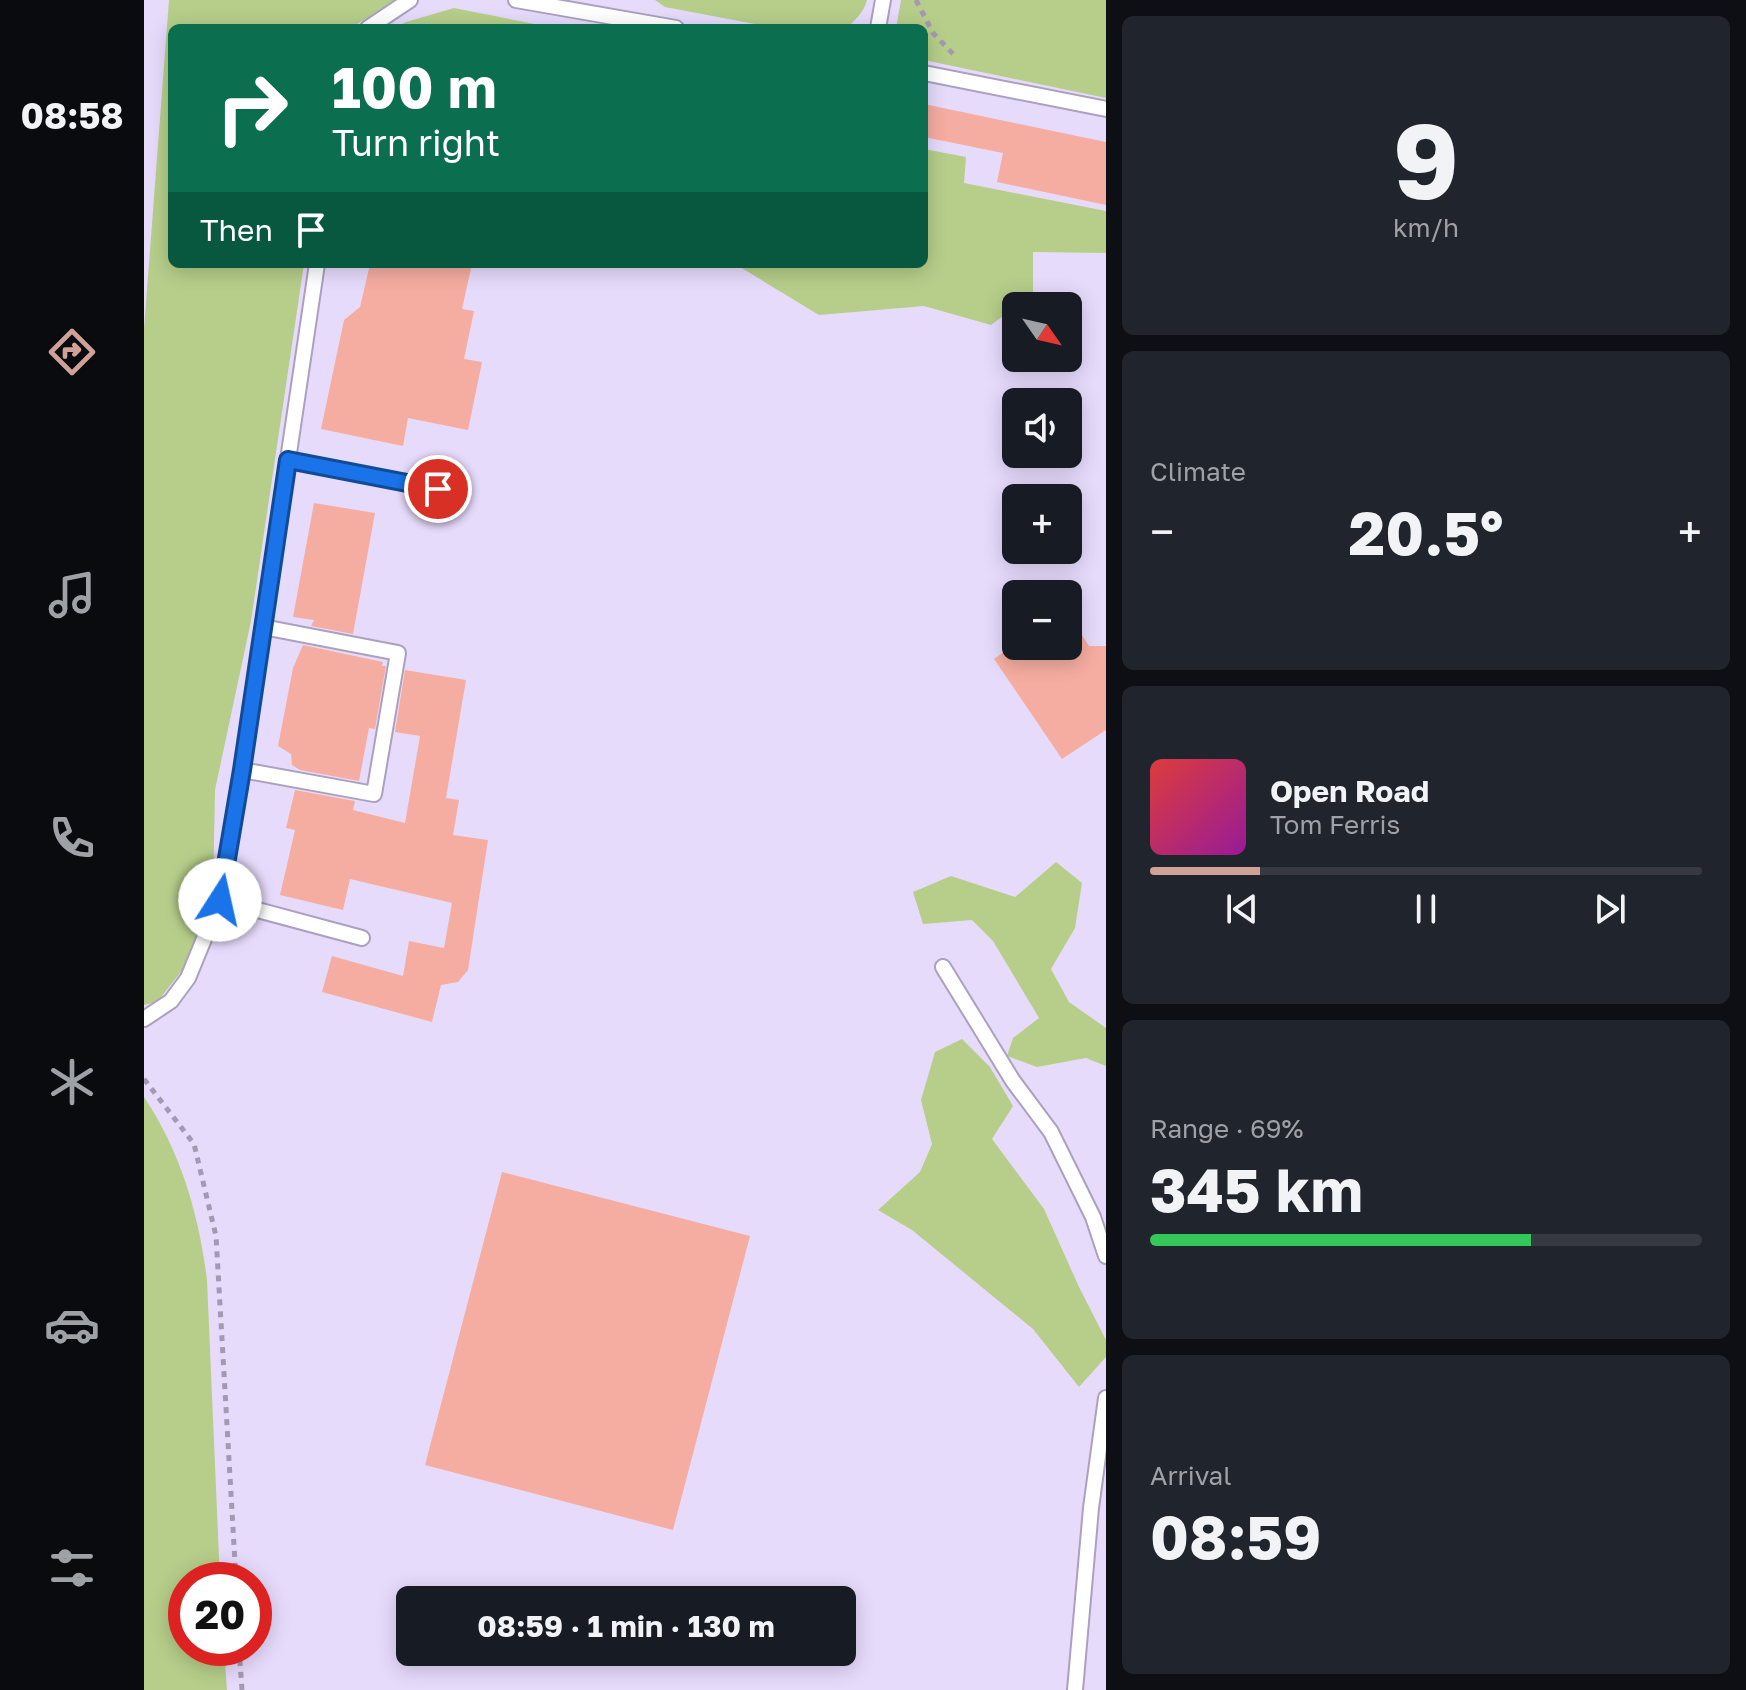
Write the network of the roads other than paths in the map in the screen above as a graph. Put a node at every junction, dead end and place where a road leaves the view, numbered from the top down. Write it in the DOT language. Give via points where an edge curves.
graph roads {
  1 [pos="410,0"];
  2 [pos="516,0"];
  3 [pos="883,0"];
  4 [pos="374,24"];
  5 [pos="653,24"];
  6 [pos="879,24"];
  7 [pos="928,74"];
  8 [pos="1106,109"];
  9 [pos="316,268"];
  10 [pos="288,460"];
  11 [pos="438,489"];
  12 [pos="263,627"];
  13 [pos="242,770"];
  14 [pos="220,900"];
  15 [pos="362,938"];
  16 [pos="943,967"];
  17 [pos="144,1019"];
  18 [pos="1106,1256"];
  19 [pos="1106,1398"];
  20 [pos="1075,1690"];
  1 -- 4 [label="lane"];
  2 -- 5 [label="lane"];
  3 -- 6 [label="lane"];
  7 -- 8 [label="lane"];
  9 -- 10 [label="lane"];
  10 -- 11 [label="lane"];
  10 -- 12 [label="lane"];
  12 -- 13 [label="lane"];
  12 -- 13 [label="lane" via="398,653 374,794"];
  13 -- 14 [label="lane"];
  14 -- 15 [label="lane"];
  14 -- 17 [label="lane" via="188,978 171,1001"];
  16 -- 18 [label="lane" via="1051,1132"];
  19 -- 20 [label="lane"];
}
